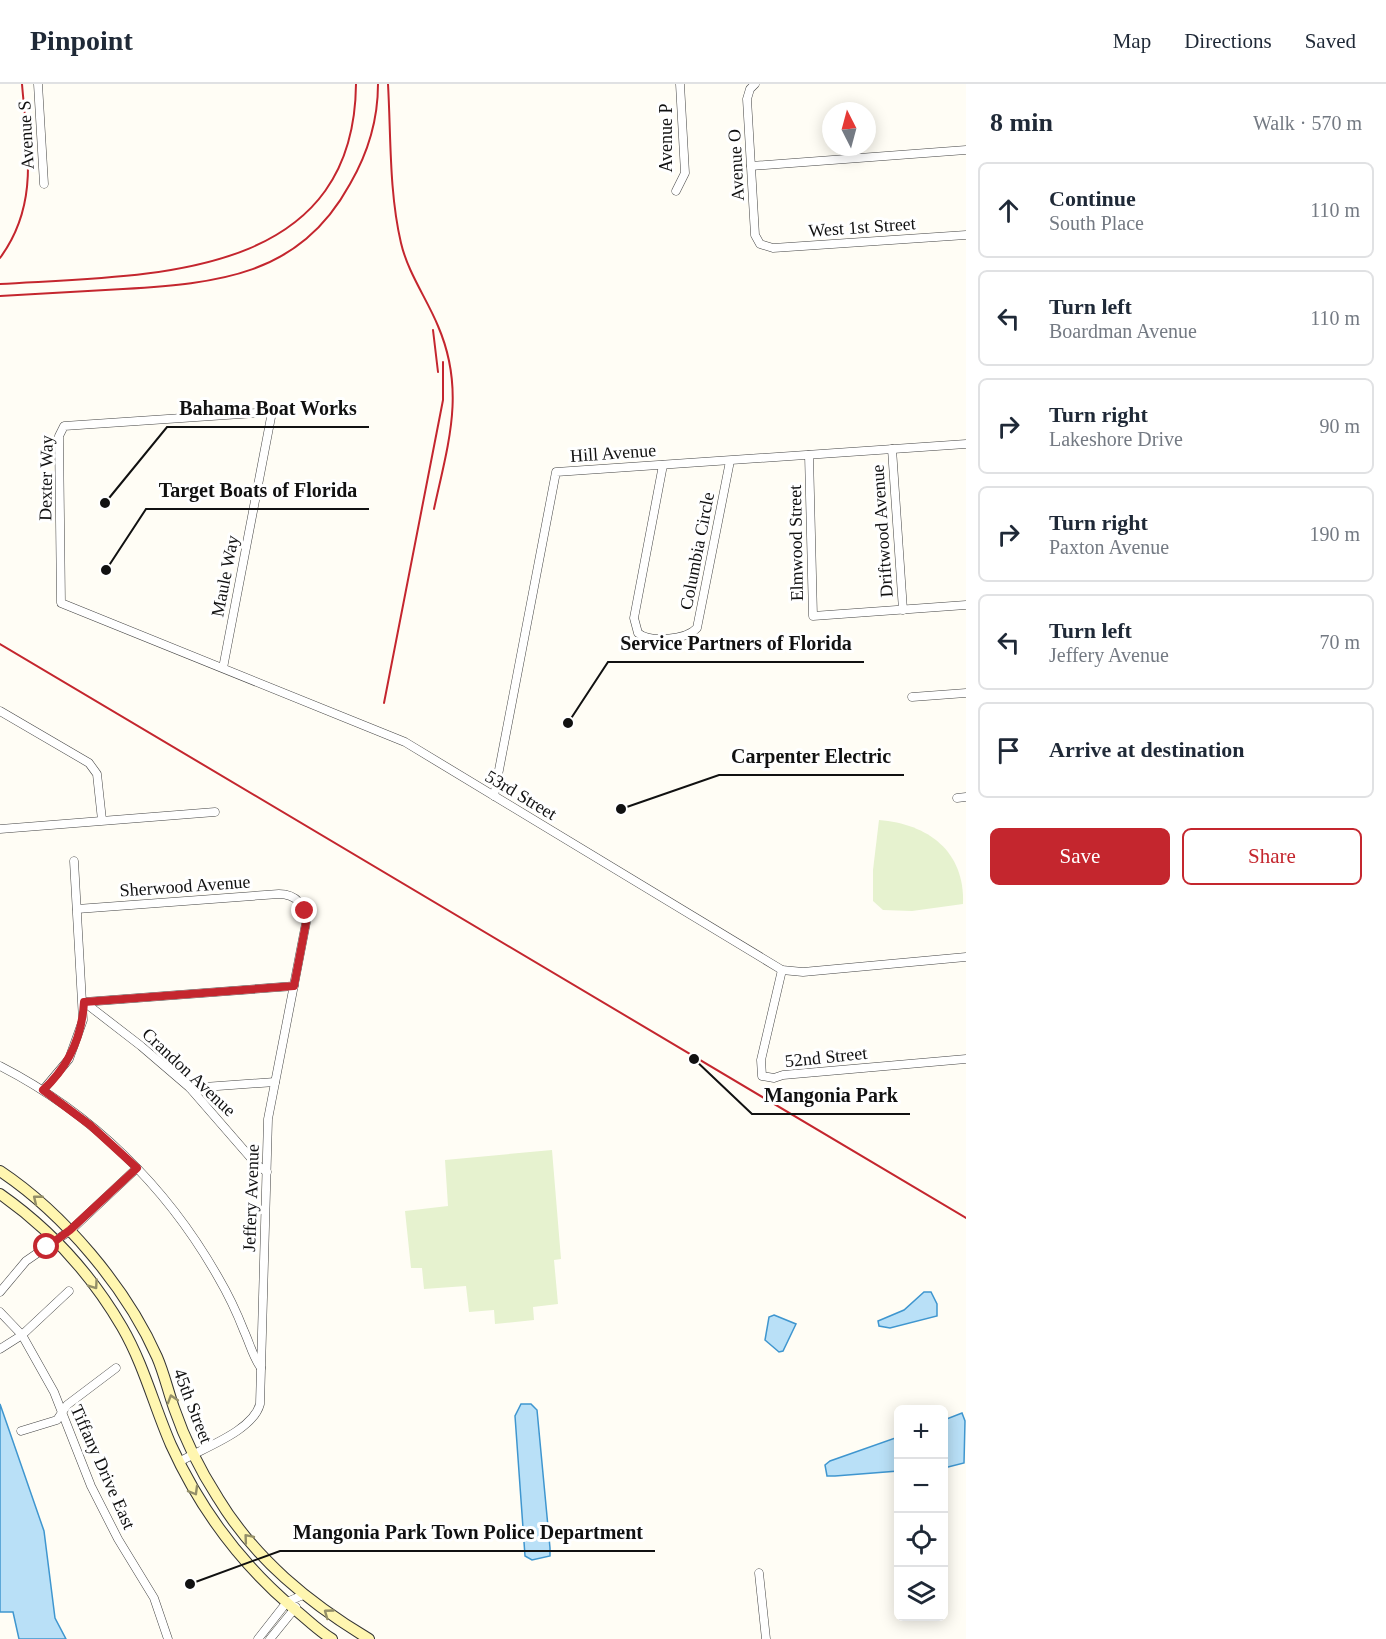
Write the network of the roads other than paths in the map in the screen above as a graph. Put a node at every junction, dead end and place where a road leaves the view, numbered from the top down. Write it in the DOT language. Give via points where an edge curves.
graph roads {
  1 [pos="38,84"];
  2 [pos="680,84"];
  3 [pos="755,84"];
  4 [pos="966,150"];
  5 [pos="751,166"];
  6 [pos="44,184"];
  7 [pos="676,191"];
  8 [pos="966,235"];
  9 [pos="760,244"];
  10 [pos="170,418"];
  11 [pos="966,444"];
  12 [pos="892,449"];
  13 [pos="809,455"];
  14 [pos="730,460"];
  15 [pos="663,465"];
  16 [pos="61,603"];
  17 [pos="966,605"];
  18 [pos="903,610"];
  19 [pos="223,668"];
  20 [pos="966,693"];
  21 [pos="912,697"];
  22 [pos="0,711"];
  23 [pos="494,796"];
  24 [pos="957,798"];
  25 [pos="966,798"];
  26 [pos="215,812"];
  27 [pos="102,820"];
  28 [pos="0,829"];
  29 [pos="74,861"];
  30 [pos="295,898"];
  31 [pos="77,909"];
  32 [pos="966,957"];
  33 [pos="782,970"];
  34 [pos="294,986"];
  35 [pos="84,1002"];
  36 [pos="966,1059"];
  37 [pos="0,1066"];
  38 [pos="275,1082"];
  39 [pos="190,1088"];
  40 [pos="43,1090"];
  41 [pos="137,1168"];
  42 [pos="0,1171"];
  43 [pos="267,1172"];
  44 [pos="0,1194"];
  45 [pos="70,1230"];
  46 [pos="57,1240"];
  47 [pos="69,1291"];
  48 [pos="0,1292"];
  49 [pos="0,1312"];
  50 [pos="22,1335"];
  51 [pos="0,1349"];
  52 [pos="117,1368"];
  53 [pos="261,1368"];
  54 [pos="62,1414"];
  55 [pos="21,1431"];
  56 [pos="193,1454"];
  57 [pos="179,1462"];
  58 [pos="759,1573"];
  59 [pos="303,1595"];
  60 [pos="290,1606"];
  61 [pos="168,1639"];
  62 [pos="258,1639"];
  63 [pos="270,1639"];
  64 [pos="332,1639"];
  65 [pos="369,1639"];
  66 [pos="766,1639"];
  1 -- 6 [label="street, Avenue S"];
  2 -- 7 [label="street, Avenue P" via="685,173"];
  3 -- 5 [label="street, Avenue O" via="747,99"];
  4 -- 5 [label="street"];
  5 -- 9 [label="street, Avenue O" via="755,235"];
  8 -- 9 [label="street, West 1st Street" via="773,248"];
  10 -- 16 [label="street, Dexter Way" via="70,424 60,429"];
  10 -- 19 [label="street, Maule Way" via="272,412"];
  11 -- 12 [label="street, Hill Avenue"];
  12 -- 13 [label="street, Hill Avenue"];
  12 -- 18 [label="street, Driftwood Avenue"];
  13 -- 14 [label="street, Hill Avenue"];
  13 -- 18 [label="street, Elmwood Street" via="813,616"];
  14 -- 15 [label="street, Hill Avenue"];
  14 -- 15 [label="street, Columbia Circle" via="697,628 683,636 647,638 638,633 634,618"];
  15 -- 23 [label="street, Hill Avenue" via="556,472"];
  16 -- 19 [label="street, 53rd Street"];
  17 -- 18 [label="street"];
  19 -- 23 [label="street, 53rd Street" via="405,742"];
  20 -- 21 [label="street"];
  22 -- 27 [label="street" via="89,763 97,774"];
  23 -- 33 [label="street, 53rd Street"];
  24 -- 25 [label="street"];
  26 -- 27 [label="street"];
  27 -- 28 [label="street"];
  29 -- 31 [label="street"];
  30 -- 31 [label="street, Sherwood Avenue" via="279,894"];
  30 -- 34 [label="street, Jeffery Avenue" via="306,917"];
  31 -- 35 [label="street"];
  32 -- 33 [label="street, 53rd Street" via="803,972"];
  33 -- 36 [label="street, 52nd Street" via="761,1060 762,1076"];
  34 -- 35 [label="street"];
  34 -- 38 [label="street, Jeffery Avenue"];
  35 -- 39 [label="street, Crandon Avenue"];
  35 -- 40 [label="street" via="76,1045 61,1072"];
  37 -- 40 [label="street"];
  38 -- 39 [label="street"];
  38 -- 43 [label="street, Jeffery Avenue" via="268,1119"];
  39 -- 43 [label="street, Crandon Avenue"];
  40 -- 41 [label="street" via="90,1125"];
  41 -- 45 [label="street"];
  41 -- 53 [label="street" via="174,1210 204,1253"];
  45 -- 42 [label="main road, 45th Street, one-way"];
  43 -- 53 [label="street, Jeffery Avenue"];
  44 -- 46 [label="main road, 45th Street"];
  45 -- 46 [label="street"];
  56 -- 45 [label="main road, 45th Street, one-way" via="144,1331"];
  46 -- 48 [label="street" via="26,1261"];
  46 -- 57 [label="main road, 45th Street, one-way" via="91,1280 122,1327"];
  47 -- 50 [label="street"];
  49 -- 50 [label="street, Tiffany Drive East"];
  50 -- 51 [label="street"];
  50 -- 54 [label="street, Tiffany Drive East"];
  52 -- 54 [label="street" via="68,1405"];
  53 -- 56 [label="street, Jeffery Avenue" via="260,1404 253,1419"];
  54 -- 55 [label="street" via="57,1420"];
  54 -- 61 [label="street, Tiffany Drive East" via="91,1486 154,1598"];
  56 -- 57 [label="street, Jeffery Avenue"];
  59 -- 56 [label="main road, 45th Street, one-way" via="234,1522"];
  57 -- 60 [label="main road, 45th Street, one-way" via="221,1534"];
  58 -- 66 [label="street"];
  59 -- 60 [label="street"];
  65 -- 59 [label="main road, 45th Street, one-way"];
  60 -- 62 [label="street"];
  60 -- 63 [label="street"];
  60 -- 64 [label="main road, 45th Street"];
}
